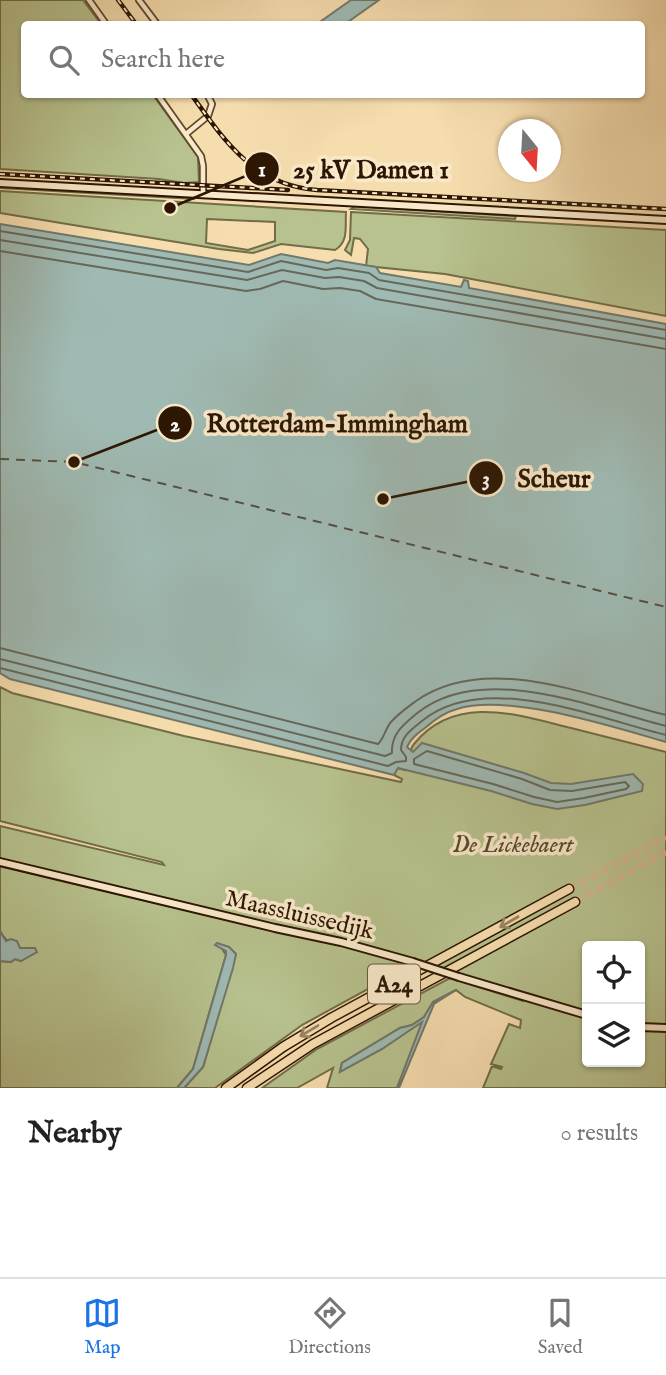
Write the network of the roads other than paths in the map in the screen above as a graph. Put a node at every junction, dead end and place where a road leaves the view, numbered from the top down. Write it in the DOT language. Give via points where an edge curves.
graph roads {
  1 [pos="89,0"];
  2 [pos="139,0"];
  3 [pos="104,21"];
  4 [pos="155,21"];
  5 [pos="160,98"];
  6 [pos="209,98"];
  7 [pos="186,134"];
  8 [pos="0,183"];
  9 [pos="203,195"];
  10 [pos="666,220"];
  11 [pos="0,862"];
  12 [pos="569,890"];
  13 [pos="575,902"];
  14 [pos="582,1014"];
  15 [pos="645,1027"];
  16 [pos="666,1028"];
  17 [pos="226,1088"];
  18 [pos="247,1088"];
  1 -- 3 [label="street"];
  2 -- 4 [label="street"];
  5 -- 7 [label="street"];
  6 -- 7 [label="street" via="211,113"];
  7 -- 9 [label="street" via="203,160"];
  8 -- 9 [label="street"];
  9 -- 10 [label="street"];
  11 -- 14 [label="street, Maassluissedijk, bridge" via="341,942"];
  12 -- 17 [label="highway, A24, one-way" via="331,1018"];
  13 -- 18 [label="highway, A24" via="313,1044"];
  15 -- 16 [label="street"];
}
